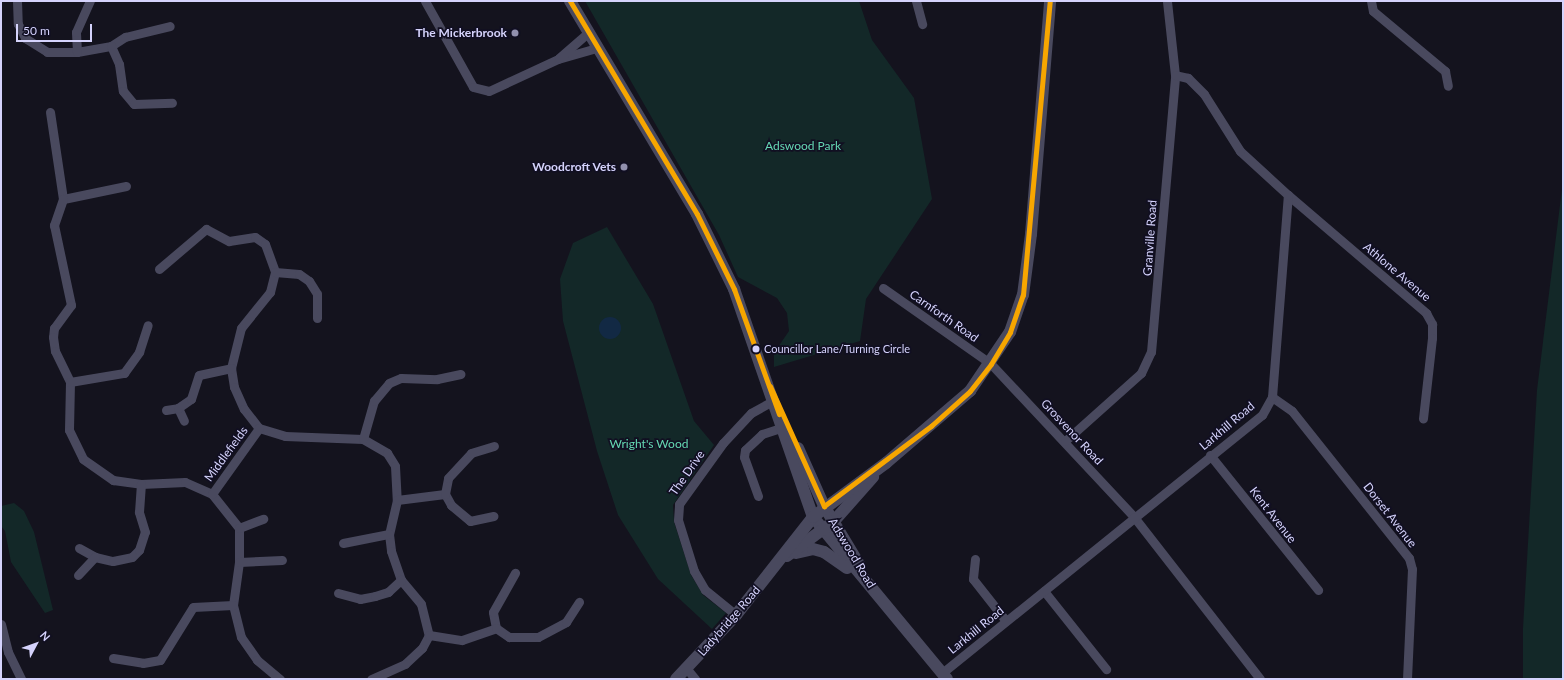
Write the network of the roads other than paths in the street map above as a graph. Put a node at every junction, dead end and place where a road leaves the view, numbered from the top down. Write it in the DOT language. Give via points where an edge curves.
graph roads {
  1 [pos="17,1"];
  2 [pos="90,1"];
  3 [pos="425,1"];
  4 [pos="570,1"];
  5 [pos="916,1"];
  6 [pos="1050,1"];
  7 [pos="1167,1"];
  8 [pos="1371,1"];
  9 [pos="922,24"];
  10 [pos="170,26"];
  11 [pos="587,34"];
  12 [pos="111,46"];
  13 [pos="596,48"];
  14 [pos="77,52"];
  15 [pos="558,59"];
  16 [pos="1175,75"];
  17 [pos="1448,86"];
  18 [pos="172,103"];
  19 [pos="50,112"];
  20 [pos="126,186"];
  21 [pos="1288,196"];
  22 [pos="63,200"];
  23 [pos="159,268"];
  24 [pos="275,272"];
  25 [pos="883,288"];
  26 [pos="317,318"];
  27 [pos="148,326"];
  28 [pos="991,364"];
  29 [pos="231,368"];
  30 [pos="460,374"];
  31 [pos="70,382"];
  32 [pos="770,386"];
  33 [pos="1272,397"];
  34 [pos="774,400"];
  35 [pos="178,408"];
  36 [pos="166,410"];
  37 [pos="1422,418"];
  38 [pos="184,421"];
  39 [pos="783,426"];
  40 [pos="259,428"];
  41 [pos="363,439"];
  42 [pos="1065,441"];
  43 [pos="494,446"];
  44 [pos="1210,455"];
  45 [pos="886,463"];
  46 [pos="141,484"];
  47 [pos="212,494"];
  48 [pos="444,494"];
  49 [pos="758,496"];
  50 [pos="397,500"];
  51 [pos="824,506"];
  52 [pos="493,516"];
  53 [pos="813,517"];
  54 [pos="1134,517"];
  55 [pos="263,519"];
  56 [pos="834,521"];
  57 [pos="238,528"];
  58 [pos="824,530"];
  59 [pos="390,534"];
  60 [pos="343,543"];
  61 [pos="79,548"];
  62 [pos="95,557"];
  63 [pos="975,559"];
  64 [pos="282,560"];
  65 [pos="779,561"];
  66 [pos="239,562"];
  67 [pos="516,573"];
  68 [pos="78,575"];
  69 [pos="401,580"];
  70 [pos="1318,590"];
  71 [pos="1044,591"];
  72 [pos="338,593"];
  73 [pos="880,600"];
  74 [pos="579,602"];
  75 [pos="233,605"];
  76 [pos="736,615"];
  77 [pos="1006,621"];
  78 [pos="1,624"];
  79 [pos="496,628"];
  80 [pos="429,635"];
  81 [pos="113,658"];
  82 [pos="687,669"];
  83 [pos="1106,669"];
  84 [pos="944,676"];
  85 [pos="276,678"];
  86 [pos="21,679"];
  87 [pos="371,679"];
  88 [pos="676,679"];
  89 [pos="695,679"];
  90 [pos="1260,679"];
  91 [pos="1406,679"];
  1 -- 14 [label="street" via="18,24 25,38 47,52"];
  2 -- 14 [label="street" via="76,32"];
  3 -- 15 [label="street" via="473,87 489,91"];
  4 -- 11 [label="street"];
  5 -- 9 [label="street"];
  6 -- 28 [label="street" via="1031,234 1023,294 1010,332"];
  7 -- 16 [label="street, Granville Road"];
  8 -- 17 [label="street" via="1373,11 1445,71"];
  10 -- 12 [label="street" via="125,37"];
  11 -- 13 [label="street"];
  11 -- 15 [label="street"];
  12 -- 14 [label="street"];
  12 -- 18 [label="street" via="123,91 134,104"];
  13 -- 15 [label="street"];
  13 -- 32 [label="street" via="697,214 734,289"];
  16 -- 21 [label="street" via="1188,78 1199,89 1240,151"];
  16 -- 42 [label="street, Granville Road" via="1151,352 1141,373"];
  19 -- 22 [label="street"];
  20 -- 22 [label="street"];
  21 -- 33 [label="street, Larkhill Road"];
  21 -- 37 [label="street, Athlone Avenue" via="1426,313 1432,324 1432,338"];
  22 -- 31 [label="street" via="54,225 72,305 54,328 53,337 55,351"];
  23 -- 24 [label="street" via="206,229 229,241 255,237 264,244"];
  24 -- 26 [label="street" via="299,274 309,281 317,294"];
  24 -- 29 [label="street" via="270,292 241,328"];
  25 -- 28 [label="street, Carnforth Road"];
  27 -- 31 [label="street" via="139,352 124,373"];
  28 -- 42 [label="street, Grosvenor Road"];
  28 -- 45 [label="street" via="970,391"];
  29 -- 35 [label="street" via="199,375 191,399"];
  29 -- 40 [label="street" via="236,392"];
  30 -- 41 [label="street" via="437,379 401,378 389,383 374,400"];
  31 -- 46 [label="street" via="69,430 83,459 113,480"];
  32 -- 34 [label="street"];
  32 -- 51 [label="street, Adswood Road"];
  33 -- 44 [label="street, Larkhill Road" via="1262,414"];
  33 -- 91 [label="street, Dorset Avenue" via="1292,411 1409,558 1412,568"];
  34 -- 39 [label="street"];
  34 -- 76 [label="street, The Drive" via="751,413 723,443 678,504 678,520 694,571 705,590"];
  35 -- 36 [label="street"];
  35 -- 38 [label="street"];
  39 -- 49 [label="street" via="758,436 745,450 744,457"];
  39 -- 53 [label="street"];
  40 -- 41 [label="street" via="285,436"];
  40 -- 47 [label="street, Middlefields"];
  41 -- 50 [label="street" via="387,453 394,466"];
  42 -- 54 [label="street, Grosvenor Road"];
  43 -- 48 [label="street" via="471,453 448,478"];
  44 -- 54 [label="street, Larkhill Road"];
  44 -- 70 [label="street, Kent Avenue"];
  45 -- 51 [label="street, Ladybridge Road"];
  45 -- 56 [label="street, Ladybridge Road"];
  46 -- 47 [label="street" via="185,482"];
  46 -- 62 [label="street" via="139,512 144,542 132,557 113,561"];
  47 -- 57 [label="street"];
  48 -- 50 [label="street"];
  48 -- 52 [label="street" via="451,505 470,520"];
  50 -- 59 [label="street"];
  51 -- 53 [label="street, Ladybridge Road"];
  51 -- 56 [label="street, Adswood Road"];
  53 -- 58 [label="street, Adswood Road"];
  53 -- 65 [label="street, Ladybridge Road"];
  54 -- 71 [label="street, Larkhill Road"];
  54 -- 90 [label="street"];
  55 -- 57 [label="street"];
  56 -- 58 [label="street, Ladybridge Road"];
  56 -- 73 [label="street, Adswood Road"];
  57 -- 66 [label="street"];
  58 -- 65 [label="street, Ladybridge Road"];
  58 -- 73 [label="street, Adswood Road"];
  59 -- 60 [label="street"];
  59 -- 69 [label="street"];
  61 -- 62 [label="street"];
  62 -- 68 [label="street"];
  63 -- 77 [label="street" via="973,579"];
  64 -- 66 [label="street"];
  65 -- 73 [label="street, Adswood Road" via="801,551 824,552 838,560"];
  65 -- 76 [label="street, Ladybridge Road"];
  66 -- 75 [label="street"];
  67 -- 79 [label="street" via="493,612"];
  69 -- 72 [label="street" via="388,592 375,596 360,599"];
  69 -- 80 [label="street" via="421,604"];
  71 -- 77 [label="street, Larkhill Road"];
  71 -- 83 [label="street"];
  73 -- 84 [label="street, Adswood Road"];
  74 -- 79 [label="street" via="566,622 538,637 509,637"];
  75 -- 81 [label="street" via="193,607 160,660 143,663"];
  75 -- 85 [label="street" via="248,649"];
  76 -- 82 [label="street, Ladybridge Road"];
  77 -- 84 [label="street, Larkhill Road"];
  78 -- 86 [label="street" via="8,652"];
  79 -- 80 [label="street" via="462,640"];
  80 -- 87 [label="street" via="422,648 405,664"];
  82 -- 88 [label="street, Ladybridge Road"];
  82 -- 89 [label="street"];
}
